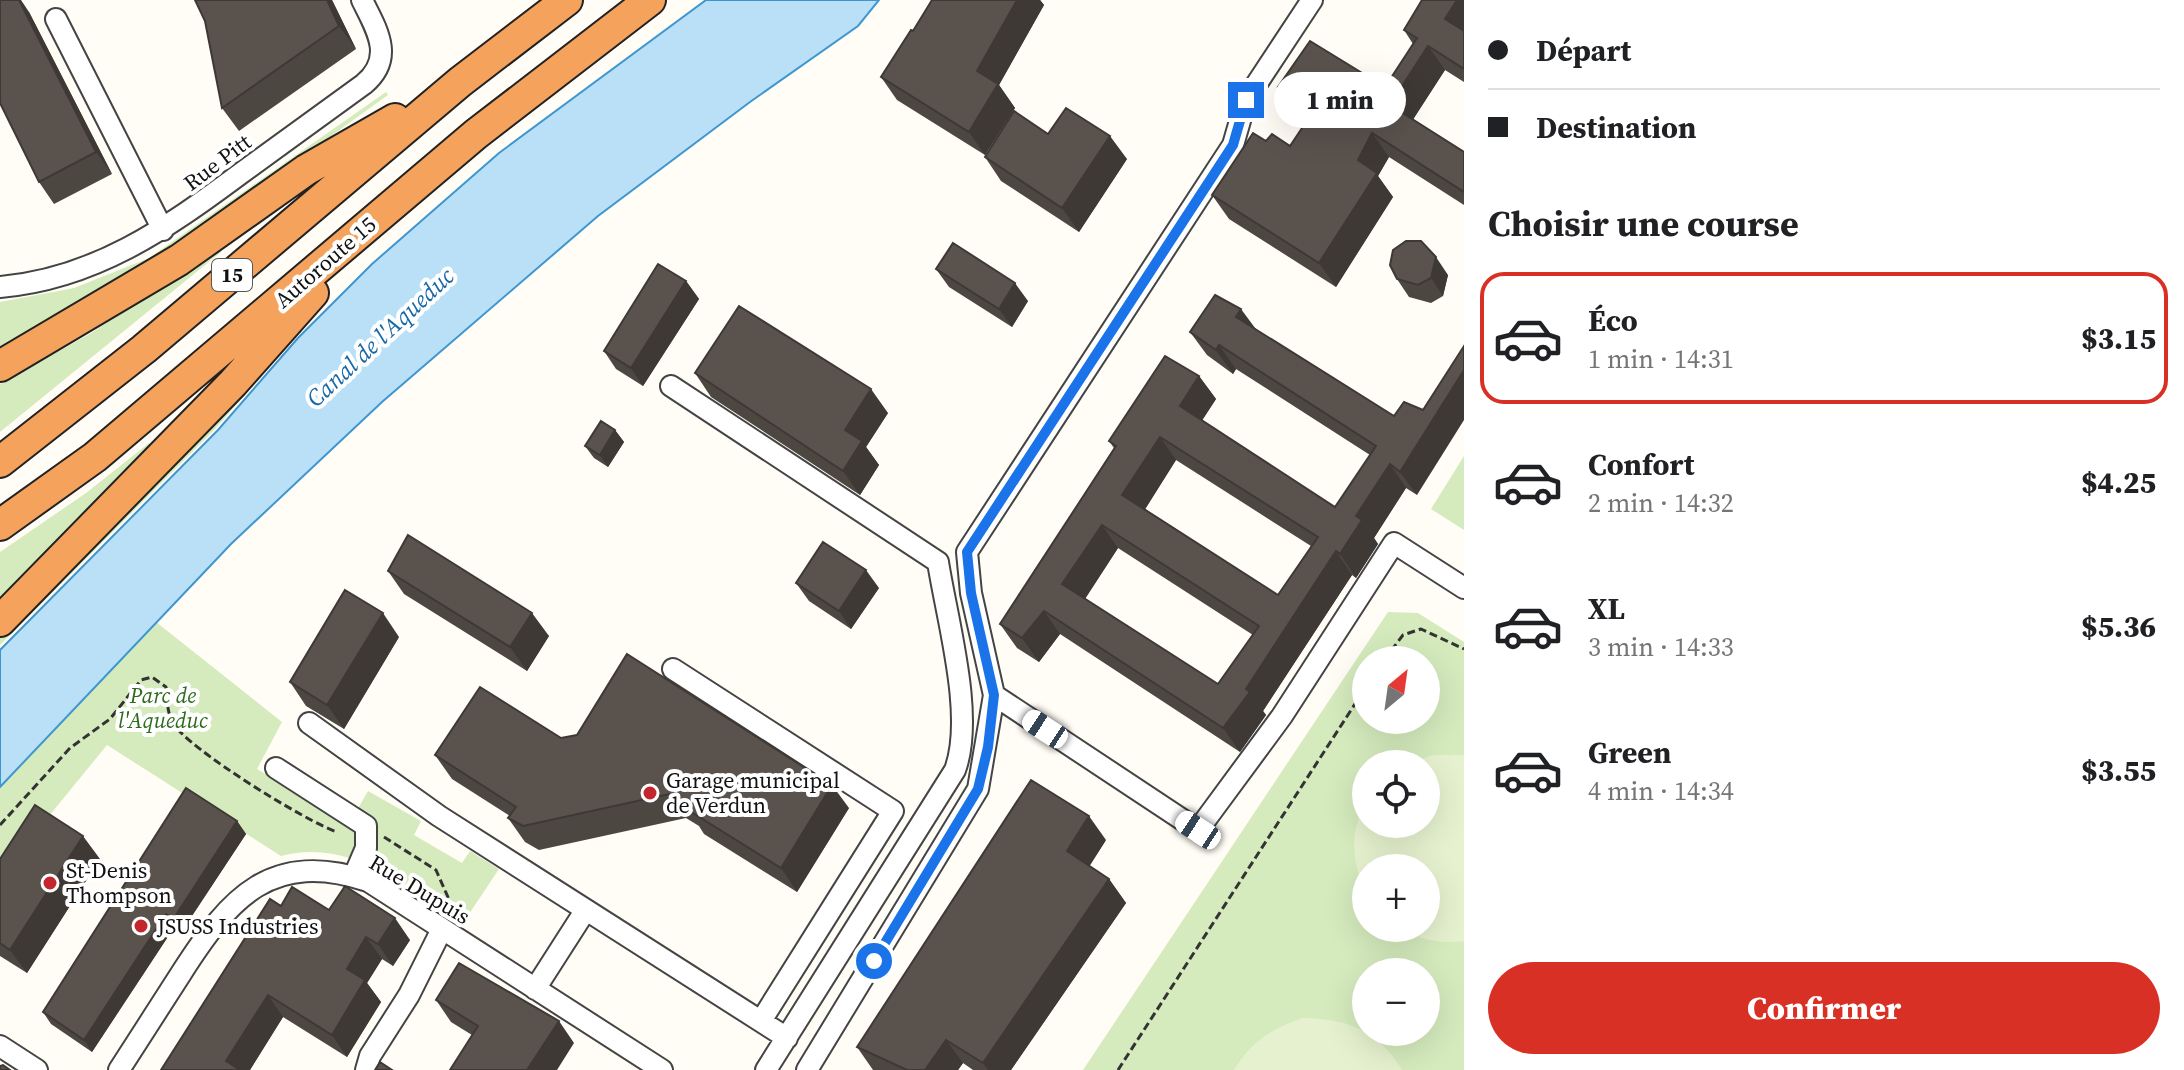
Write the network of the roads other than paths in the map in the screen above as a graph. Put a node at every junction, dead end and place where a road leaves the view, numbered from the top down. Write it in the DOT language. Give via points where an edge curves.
graph roads {
  1 [pos="362,0"];
  2 [pos="567,0"];
  3 [pos="650,0"];
  4 [pos="1312,0"];
  5 [pos="56,19"];
  6 [pos="460,82"];
  7 [pos="391,205"];
  8 [pos="163,230"];
  9 [pos="0,287"];
  10 [pos="0,366"];
  11 [pos="671,386"];
  12 [pos="0,462"];
  13 [pos="0,525"];
  14 [pos="1464,588"];
  15 [pos="0,621"];
  16 [pos="673,669"];
  17 [pos="994,695"];
  18 [pos="309,723"];
  19 [pos="276,768"];
  20 [pos="354,876"];
  21 [pos="585,911"];
  22 [pos="442,929"];
  23 [pos="535,989"];
  24 [pos="761,1021"];
  25 [pos="787,1038"];
  26 [pos="0,1046"];
  27 [pos="37,1070"];
  28 [pos="119,1070"];
  29 [pos="366,1070"];
  30 [pos="662,1070"];
  31 [pos="766,1070"];
  32 [pos="807,1070"];
  1 -- 8 [label="street, Rue Pitt" via="382,46 373,76"];
  2 -- 6 [label="highway, 15"];
  3 -- 7 [label="highway, Autoroute 15 / 15" via="531,89"];
  4 -- 17 [label="street" via="1246,100 1233,145 967,552"];
  5 -- 8 [label="street"];
  6 -- 10 [label="highway" via="306,170 179,260"];
  6 -- 12 [label="highway, 15" via="134,357"];
  7 -- 13 [label="highway, Autoroute 15 / 15" via="95,457"];
  7 -- 15 [label="highway" via="233,383"];
  8 -- 9 [label="street, Rue Pitt" via="85,269"];
  11 -- 25 [label="street" via="938,562 964,719 963,751"];
  14 -- 17 [label="street" via="1394,543 1282,716 1198,830"];
  16 -- 24 [label="street" via="893,811"];
  17 -- 32 [label="street" via="978,789"];
  18 -- 21 [label="street"];
  19 -- 20 [label="street" via="366,826 369,835"];
  20 -- 22 [label="street, Rue Dupuis"];
  20 -- 28 [label="street, Rue Dupuis" via="293,871 233,901"];
  21 -- 23 [label="street"];
  21 -- 24 [label="street"];
  22 -- 23 [label="street, Rue Dupuis"];
  22 -- 29 [label="street"];
  23 -- 30 [label="street, Rue Dupuis"];
  24 -- 25 [label="street"];
  25 -- 31 [label="street"];
  26 -- 27 [label="street"];
}
